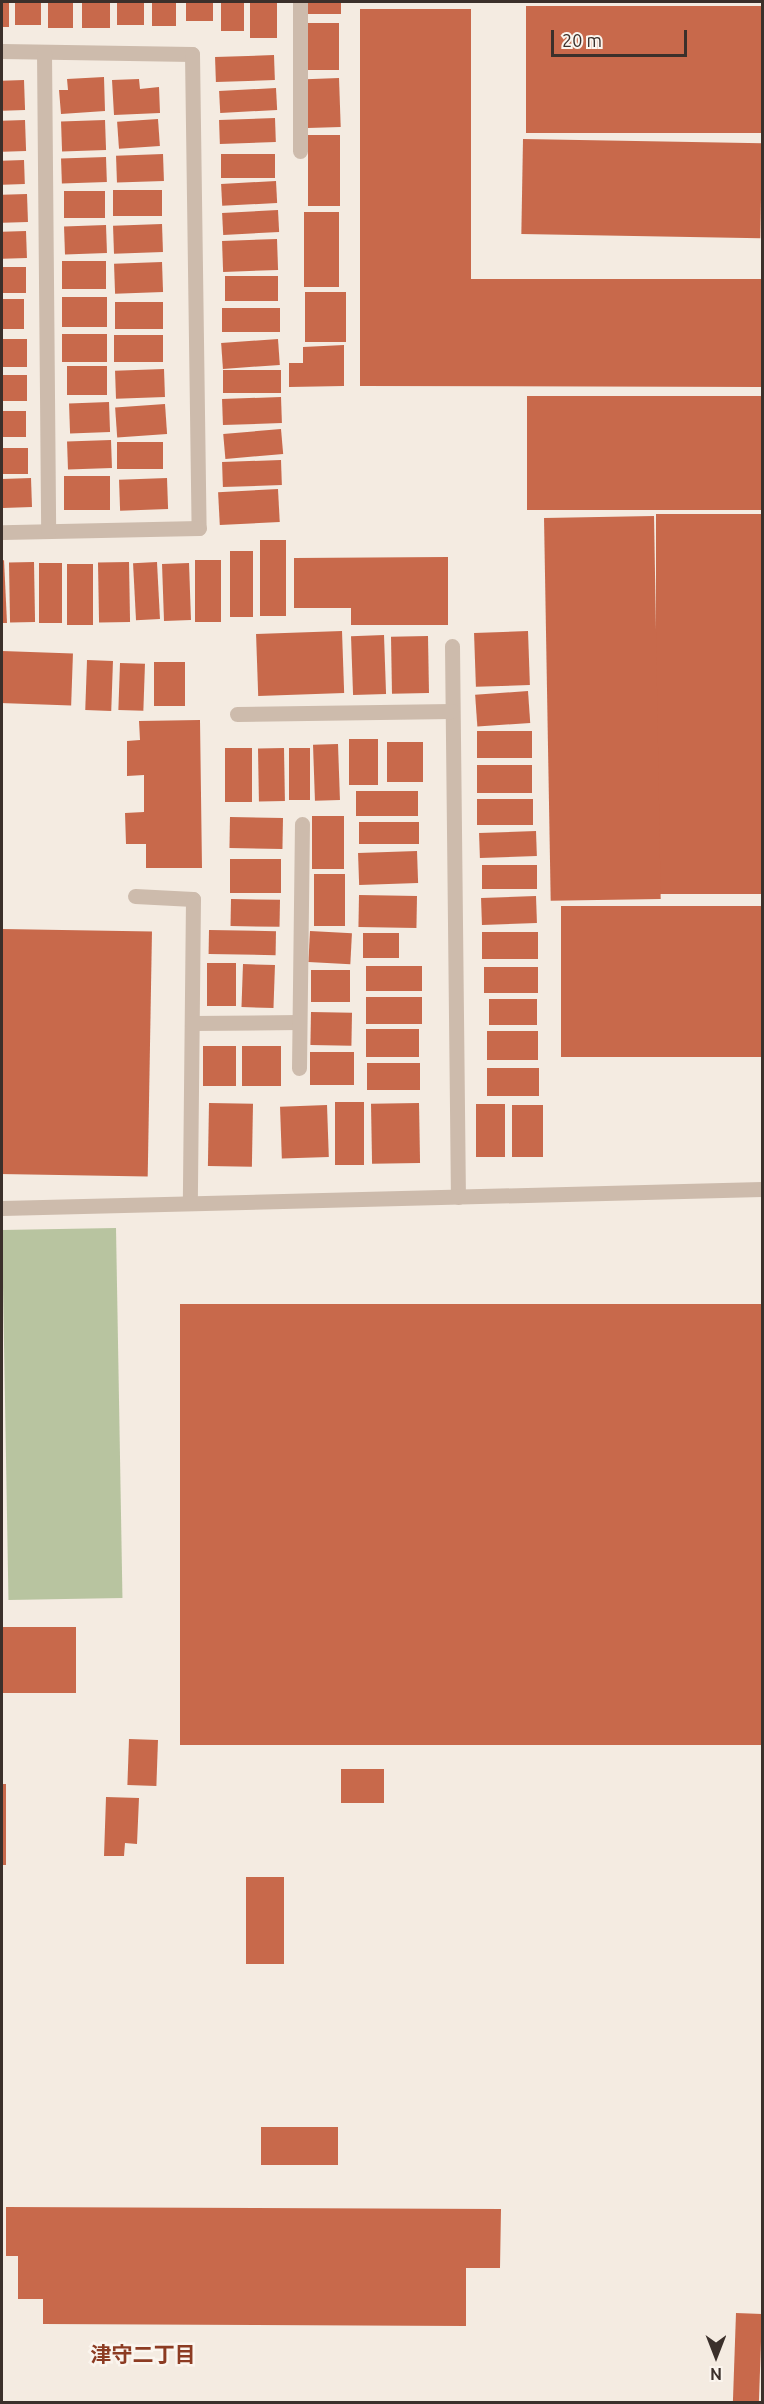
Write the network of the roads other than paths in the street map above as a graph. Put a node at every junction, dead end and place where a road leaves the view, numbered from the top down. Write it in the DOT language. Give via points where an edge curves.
graph roads {
  1 [pos="300,2"];
  2 [pos="2,51"];
  3 [pos="44,52"];
  4 [pos="300,151"];
  5 [pos="48,531"];
  6 [pos="2,532"];
  7 [pos="452,646"];
  8 [pos="452,711"];
  9 [pos="237,714"];
  10 [pos="302,824"];
  11 [pos="135,896"];
  12 [pos="299,1022"];
  13 [pos="192,1023"];
  14 [pos="299,1068"];
  15 [pos="762,1189"];
  16 [pos="458,1197"];
  17 [pos="190,1203"];
  18 [pos="2,1208"];
  1 -- 4 [label="street"];
  2 -- 3 [label="street"];
  3 -- 5 [label="street"];
  3 -- 5 [label="street" via="192,54 199,528"];
  5 -- 6 [label="street"];
  7 -- 8 [label="street"];
  8 -- 9 [label="street"];
  8 -- 16 [label="street"];
  10 -- 12 [label="street"];
  11 -- 13 [label="street" via="193,899"];
  12 -- 13 [label="street"];
  12 -- 14 [label="street"];
  13 -- 17 [label="street"];
  15 -- 16 [label="street"];
  16 -- 17 [label="street"];
  17 -- 18 [label="street"];
}
